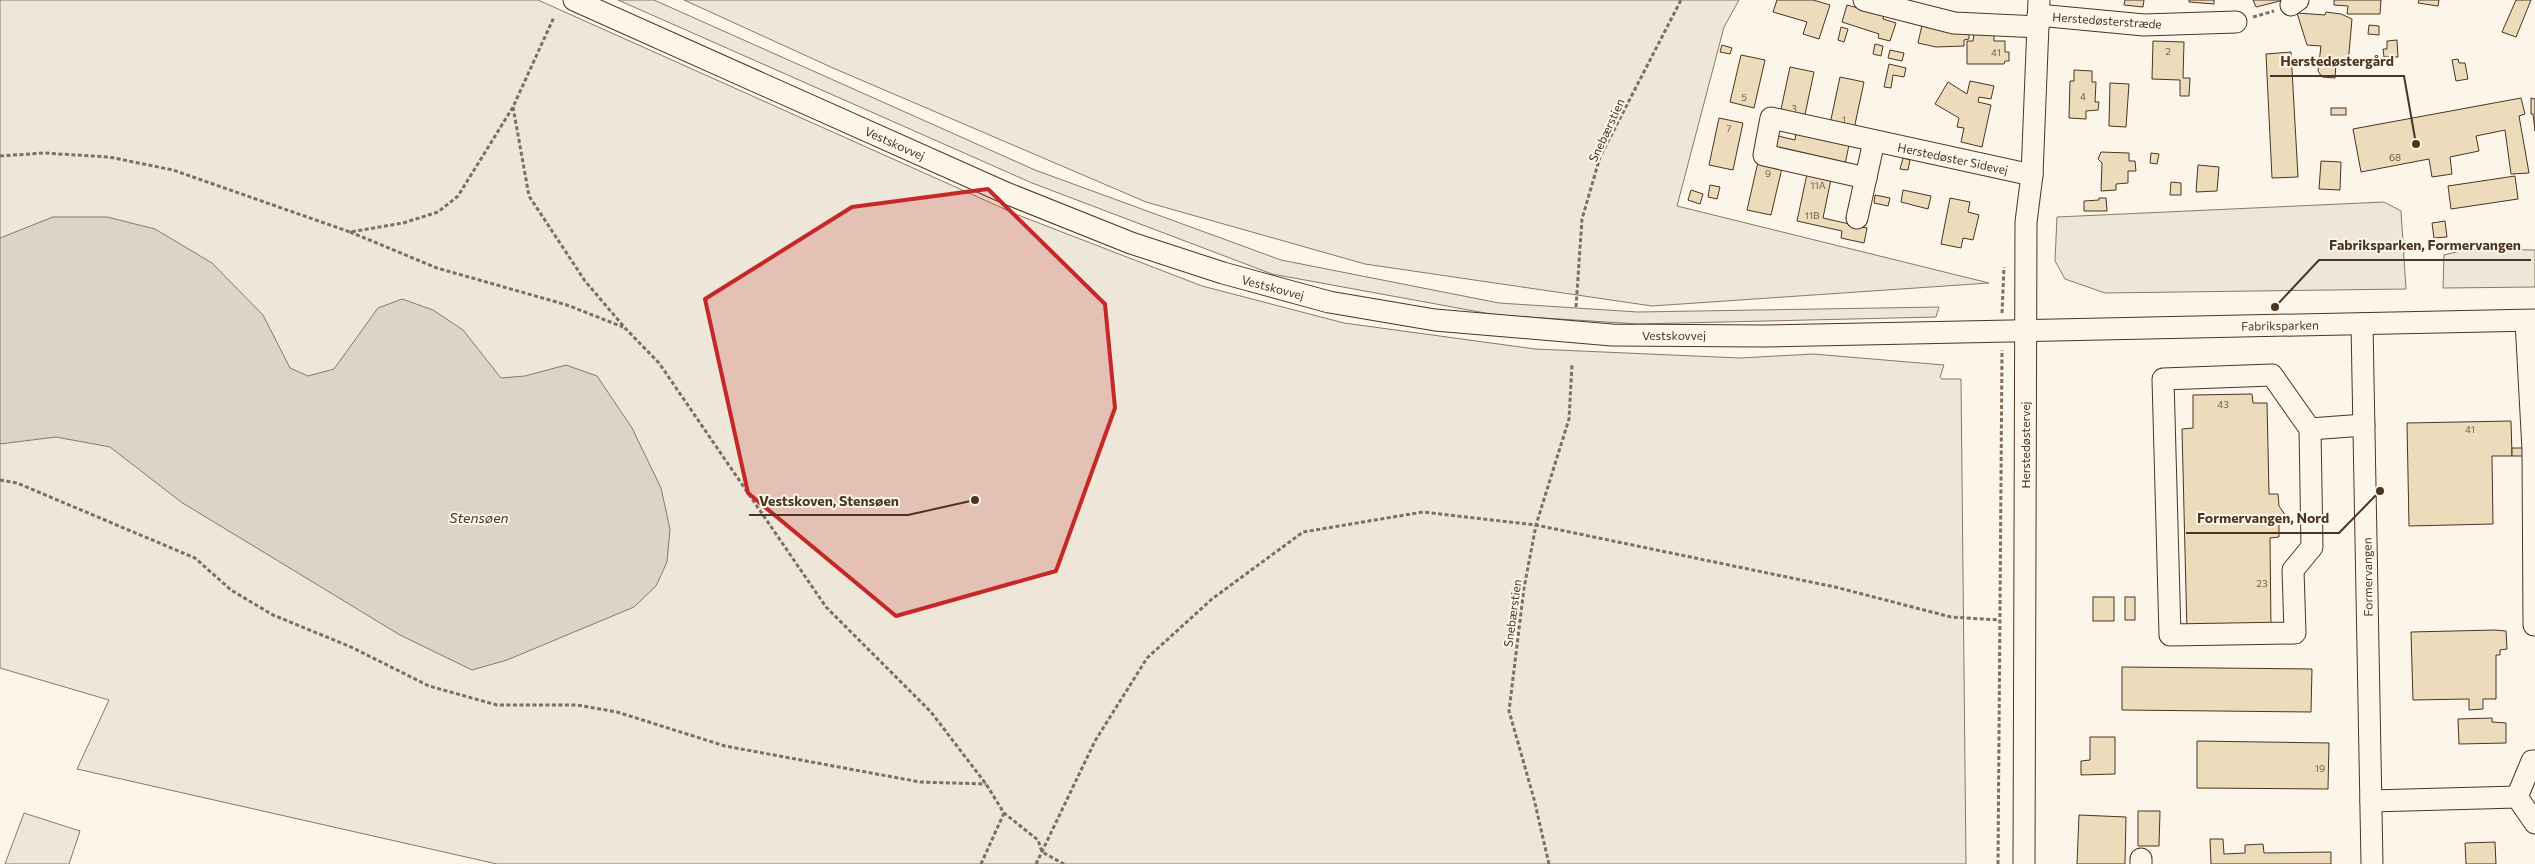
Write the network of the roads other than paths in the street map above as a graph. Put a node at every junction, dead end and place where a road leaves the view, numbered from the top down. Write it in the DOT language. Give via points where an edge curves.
graph roads {
  1 [pos="574,0"];
  2 [pos="1864,0"];
  3 [pos="2038,14"];
  4 [pos="2236,22"];
  5 [pos="1874,140"];
  6 [pos="2032,175"];
  7 [pos="1866,178"];
  8 [pos="1857,218"];
  9 [pos="2530,320"];
  10 [pos="2362,324"];
  11 [pos="2025,331"];
  12 [pos="2364,425"];
  13 [pos="2310,429"];
  14 [pos="2534,625"];
  15 [pos="2535,761"];
  16 [pos="2517,797"];
  17 [pos="2371,801"];
  18 [pos="2535,823"];
  19 [pos="2024,864"];
  20 [pos="2372,864"];
  1 -- 11 [label="street, Vestskovvej" via="1006,193 1122,240 1223,273 1329,302 1435,320 1612,335"];
  2 -- 3 [label="street" via="1954,23"];
  3 -- 4 [label="street, Herstedøsterstræde" via="2144,25"];
  3 -- 6 [label="street, Herstedøstervej"];
  5 -- 6 [label="street, Herstedøster Sidevej"];
  5 -- 7 [label="street"];
  5 -- 7 [label="street, Herstedøster Sidevej" via="1771,118 1764,155"];
  6 -- 11 [label="street, Herstedøstervej" via="2026,222"];
  7 -- 8 [label="street"];
  9 -- 10 [label="street, Fabriksparken"];
  9 -- 14 [label="street"];
  10 -- 11 [label="street, Fabriksparken"];
  10 -- 12 [label="street, Formervangen"];
  11 -- 19 [label="street, Herstedøstervej"];
  12 -- 13 [label="street"];
  12 -- 17 [label="street, Formervangen"];
  13 -- 13 [label="street" via="2272,375 2164,379 2170,635 2295,634 2293,570 2312,547"];
  15 -- 16 [label="street" via="2532,761"];
  16 -- 17 [label="street"];
  16 -- 18 [label="street"];
  17 -- 20 [label="street, Formervangen"];
}
